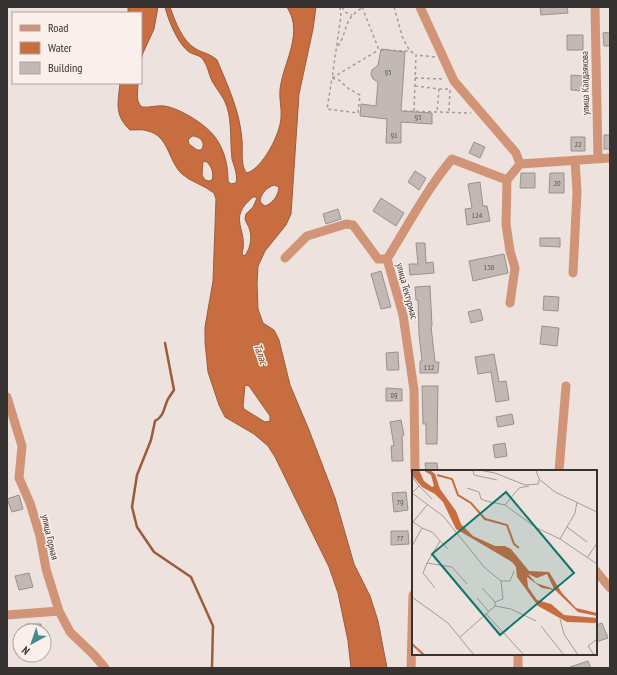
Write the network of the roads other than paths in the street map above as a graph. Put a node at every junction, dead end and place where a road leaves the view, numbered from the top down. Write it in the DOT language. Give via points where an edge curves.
graph roads {
  1 [pos="420,7"];
  2 [pos="595,7"];
  3 [pos="610,158"];
  4 [pos="598,159"];
  5 [pos="574,160"];
  6 [pos="520,164"];
  7 [pos="507,180"];
  8 [pos="285,258"];
  9 [pos="387,259"];
  10 [pos="573,273"];
  11 [pos="510,303"];
  12 [pos="566,386"];
  13 [pos="7,397"];
  14 [pos="415,470"];
  15 [pos="560,470"];
  16 [pos="597,573"];
  17 [pos="610,588"];
  18 [pos="59,611"];
  19 [pos="7,615"];
  20 [pos="412,632"];
  21 [pos="518,655"];
  22 [pos="105,668"];
  23 [pos="411,668"];
  24 [pos="518,668"];
  1 -- 6 [label="street" via="454,81 516,154"];
  2 -- 4 [label="street, улица Калдаякова"];
  3 -- 4 [label="street"];
  4 -- 5 [label="street"];
  5 -- 6 [label="street"];
  5 -- 10 [label="street" via="577,192"];
  6 -- 7 [label="street"];
  7 -- 9 [label="street, улица Тектурмас" via="452,159 439,175"];
  7 -- 11 [label="street" via="506,224 514,268"];
  8 -- 9 [label="street" via="307,236 346,224 353,225 378,259"];
  9 -- 14 [label="street, улица Тектурмас" via="403,315 414,390"];
  12 -- 15 [label="street"];
  13 -- 18 [label="street, улица Горная" via="22,446 18,478 30,503"];
  16 -- 17 [label="street"];
  18 -- 19 [label="street"];
  18 -- 22 [label="street, улица Горная" via="70,632"];
  20 -- 23 [label="street"];
  21 -- 24 [label="street"];
}
